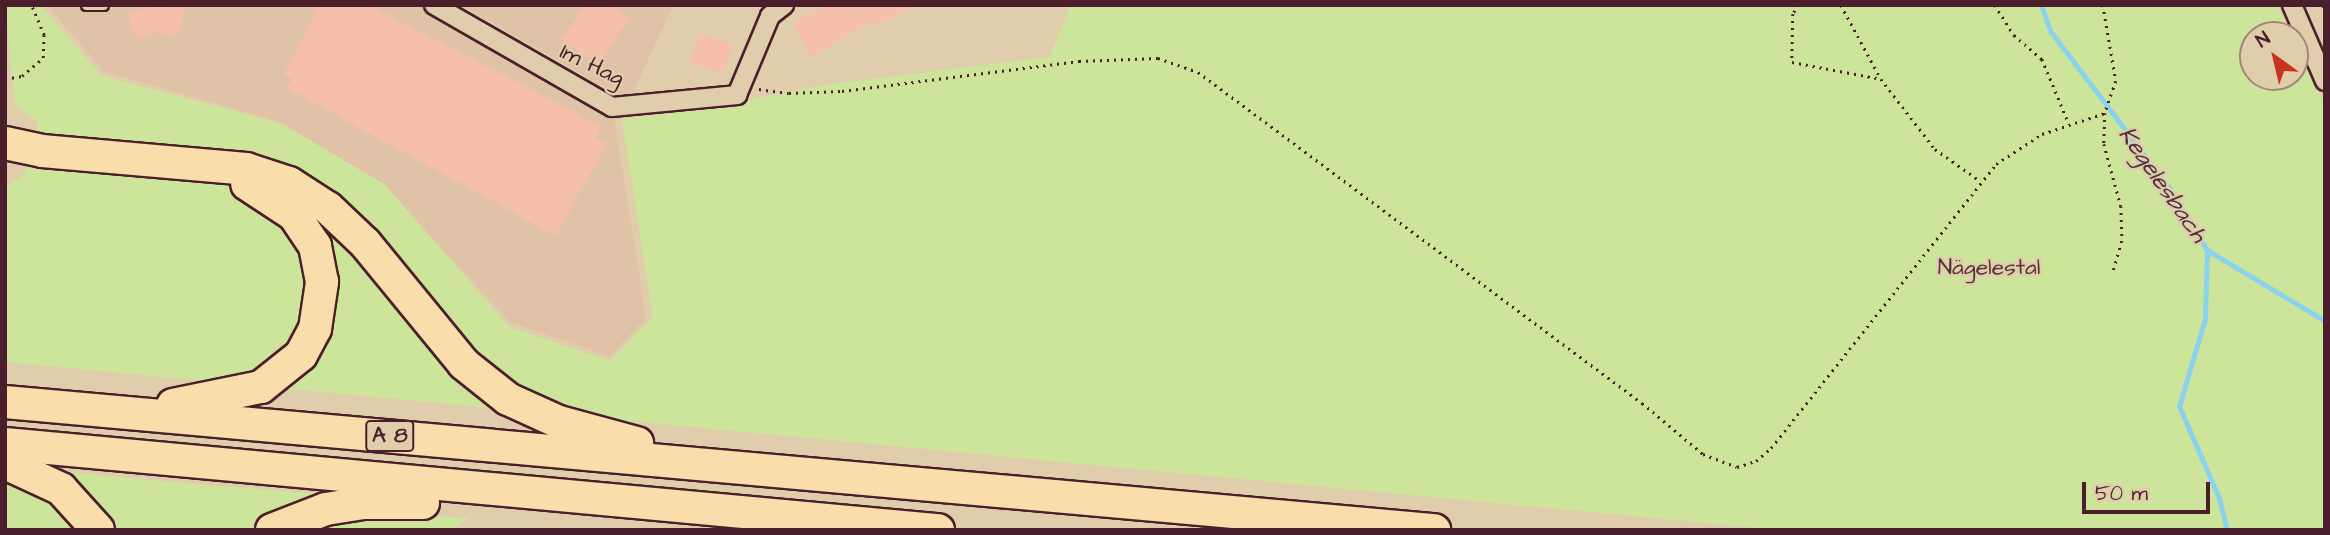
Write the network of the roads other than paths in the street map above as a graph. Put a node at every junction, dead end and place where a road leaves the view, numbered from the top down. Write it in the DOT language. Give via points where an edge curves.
graph roads {
  1 [pos="86,5"];
  2 [pos="103,5"];
  3 [pos="433,5"];
  4 [pos="784,5"];
  5 [pos="2292,5"];
  6 [pos="2325,81"];
  7 [pos="5,143"];
  8 [pos="42,151"];
  9 [pos="215,167"];
  10 [pos="5,168"];
  11 [pos="5,402"];
  12 [pos="128,412"];
  13 [pos="5,444"];
  14 [pos="653,459"];
  15 [pos="5,463"];
  16 [pos="464,485"];
  17 [pos="97,530"];
  18 [pos="272,530"];
  19 [pos="938,530"];
  20 [pos="1434,530"];
  1 -- 2 [label="lane"];
  3 -- 4 [label="street, Im Hag" via="612,107 737,95 770,16"];
  5 -- 6 [label="street"];
  7 -- 8 [label="highway"];
  8 -- 9 [label="highway"];
  8 -- 10 [label="highway"];
  9 -- 12 [label="highway" via="274,198 308,234 322,282 315,329 301,355 261,387"];
  9 -- 14 [label="highway" via="270,174 328,208 365,243 464,365 508,399 559,422 634,439"];
  11 -- 12 [label="highway, A 8"];
  12 -- 14 [label="highway, A 8"];
  13 -- 16 [label="highway, A 8"];
  14 -- 20 [label="highway, A 8"];
  15 -- 17 [label="highway" via="61,489"];
  16 -- 18 [label="highway" via="423,503 351,505 303,516"];
  16 -- 19 [label="highway, A 8"];
}
